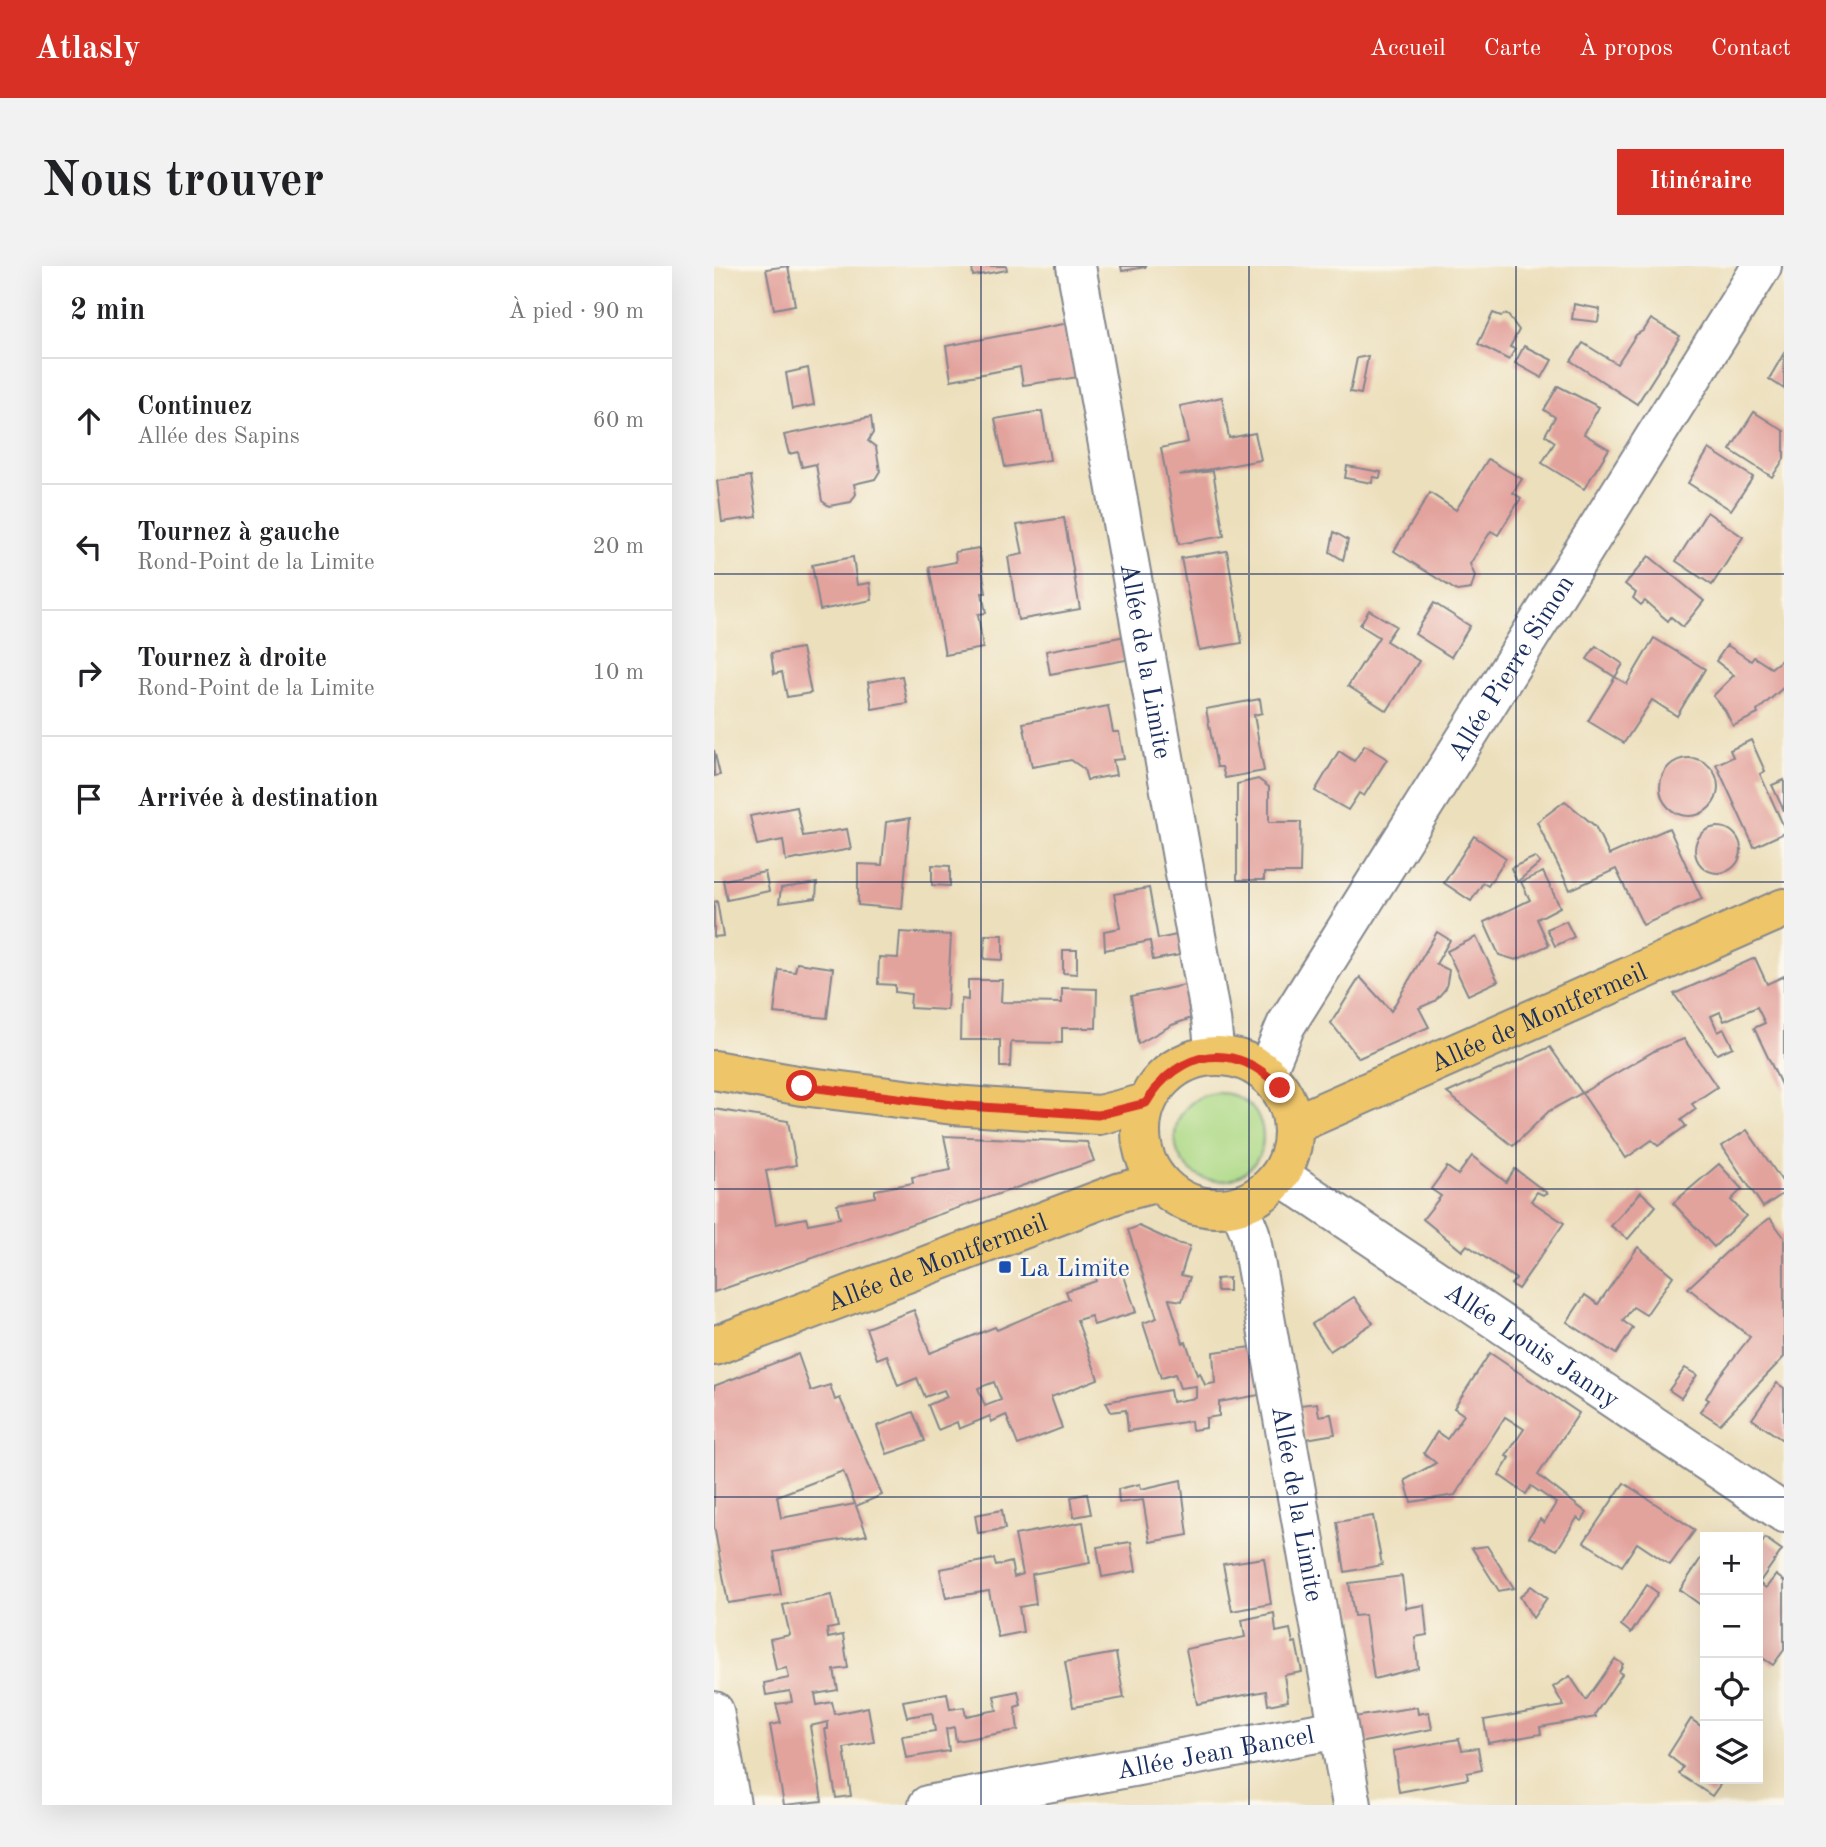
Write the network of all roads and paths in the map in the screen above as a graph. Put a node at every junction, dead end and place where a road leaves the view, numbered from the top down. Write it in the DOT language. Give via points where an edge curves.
graph roads {
  1 [pos="1076,266"];
  2 [pos="1762,266"];
  3 [pos="1784,908"];
  4 [pos="1215,1056"];
  5 [pos="714,1070"];
  6 [pos="1266,1073"];
  7 [pos="1146,1103"];
  8 [pos="1293,1125"];
  9 [pos="1281,1176"];
  10 [pos="1159,1182"];
  11 [pos="1240,1206"];
  12 [pos="714,1346"];
  13 [pos="1784,1513"];
  14 [pos="714,1711"];
  15 [pos="1338,1729"];
  16 [pos="731,1805"];
  17 [pos="928,1805"];
  18 [pos="1352,1805"];
  1 -- 4 [label="street, Allée de la Limite"];
  2 -- 6 [label="street, Allée Pierre Simon" via="1286,1025"];
  3 -- 8 [label="main road, Allée de Montfermeil"];
  4 -- 6 [label="main road" via="1233,1057"];
  4 -- 7 [label="main road" via="1173,1069"];
  5 -- 7 [label="main road" via="953,1105 1098,1115"];
  6 -- 8 [label="main road" via="1289,1106"];
  7 -- 10 [label="main road" via="1141,1144"];
  8 -- 9 [label="main road" via="1292,1152"];
  9 -- 11 [label="main road" via="1263,1194"];
  9 -- 13 [label="street, Allée Louis Janny"];
  10 -- 11 [label="main road" via="1175,1197 1195,1206"];
  10 -- 12 [label="main road, Allée de Montfermeil" via="1121,1192"];
  11 -- 15 [label="street, Allée de la Limite" via="1250,1233"];
  14 -- 16 [label="street"];
  15 -- 17 [label="street, Allée Jean Bancel"];
  15 -- 18 [label="street, Allée de la Limite"];
}
